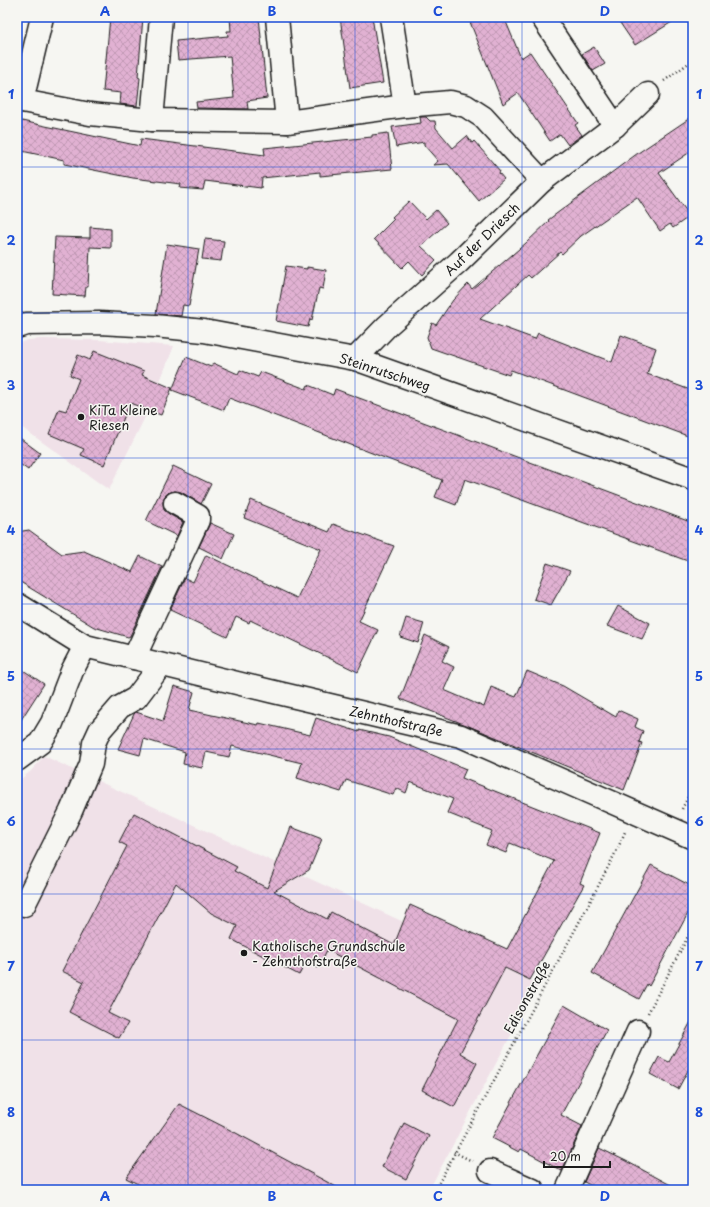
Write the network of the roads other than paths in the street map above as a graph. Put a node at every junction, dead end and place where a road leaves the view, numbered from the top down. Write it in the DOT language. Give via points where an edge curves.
graph roads {
  1 [pos="42,17"];
  2 [pos="161,17"];
  3 [pos="277,17"];
  4 [pos="391,17"];
  5 [pos="542,17"];
  6 [pos="648,94"];
  7 [pos="19,101"];
  8 [pos="404,106"];
  9 [pos="152,120"];
  10 [pos="287,122"];
  11 [pos="615,126"];
  12 [pos="542,181"];
  13 [pos="17,327"];
  14 [pos="355,359"];
  15 [pos="693,479"];
  16 [pos="175,503"];
  17 [pos="17,604"];
  18 [pos="85,646"];
  19 [pos="134,658"];
  20 [pos="161,665"];
  21 [pos="17,760"];
  22 [pos="693,838"];
  23 [pos="24,905"];
  24 [pos="638,1031"];
  25 [pos="490,1171"];
  26 [pos="533,1190"];
  27 [pos="567,1190"];
  1 -- 7 [label="street"];
  2 -- 9 [label="street"];
  3 -- 10 [label="street"];
  4 -- 8 [label="street"];
  5 -- 11 [label="street"];
  6 -- 11 [label="street, Auf der Driesch"];
  7 -- 9 [label="street" via="90,114"];
  8 -- 10 [label="street"];
  8 -- 12 [label="street" via="450,102 466,106 483,117"];
  9 -- 10 [label="street"];
  11 -- 12 [label="street, Auf der Driesch"];
  12 -- 14 [label="street, Auf der Driesch"];
  13 -- 14 [label="street, Steinrutschweg" via="26,324 84,323 155,326 204,331"];
  14 -- 15 [label="street, Steinrutschweg"];
  16 -- 19 [label="street" via="198,516 198,520"];
  17 -- 18 [label="street, Zehnthofstraße"];
  18 -- 19 [label="street, Zehnthofstraße"];
  18 -- 21 [label="street" via="72,671 52,723 40,743"];
  19 -- 20 [label="street, Zehnthofstraße"];
  20 -- 22 [label="street, Zehnthofstraße" via="461,736"];
  20 -- 23 [label="street" via="136,698 120,707 100,730 94,743 90,764 71,811"];
  24 -- 27 [label="street"];
  25 -- 26 [label="street"];
}
